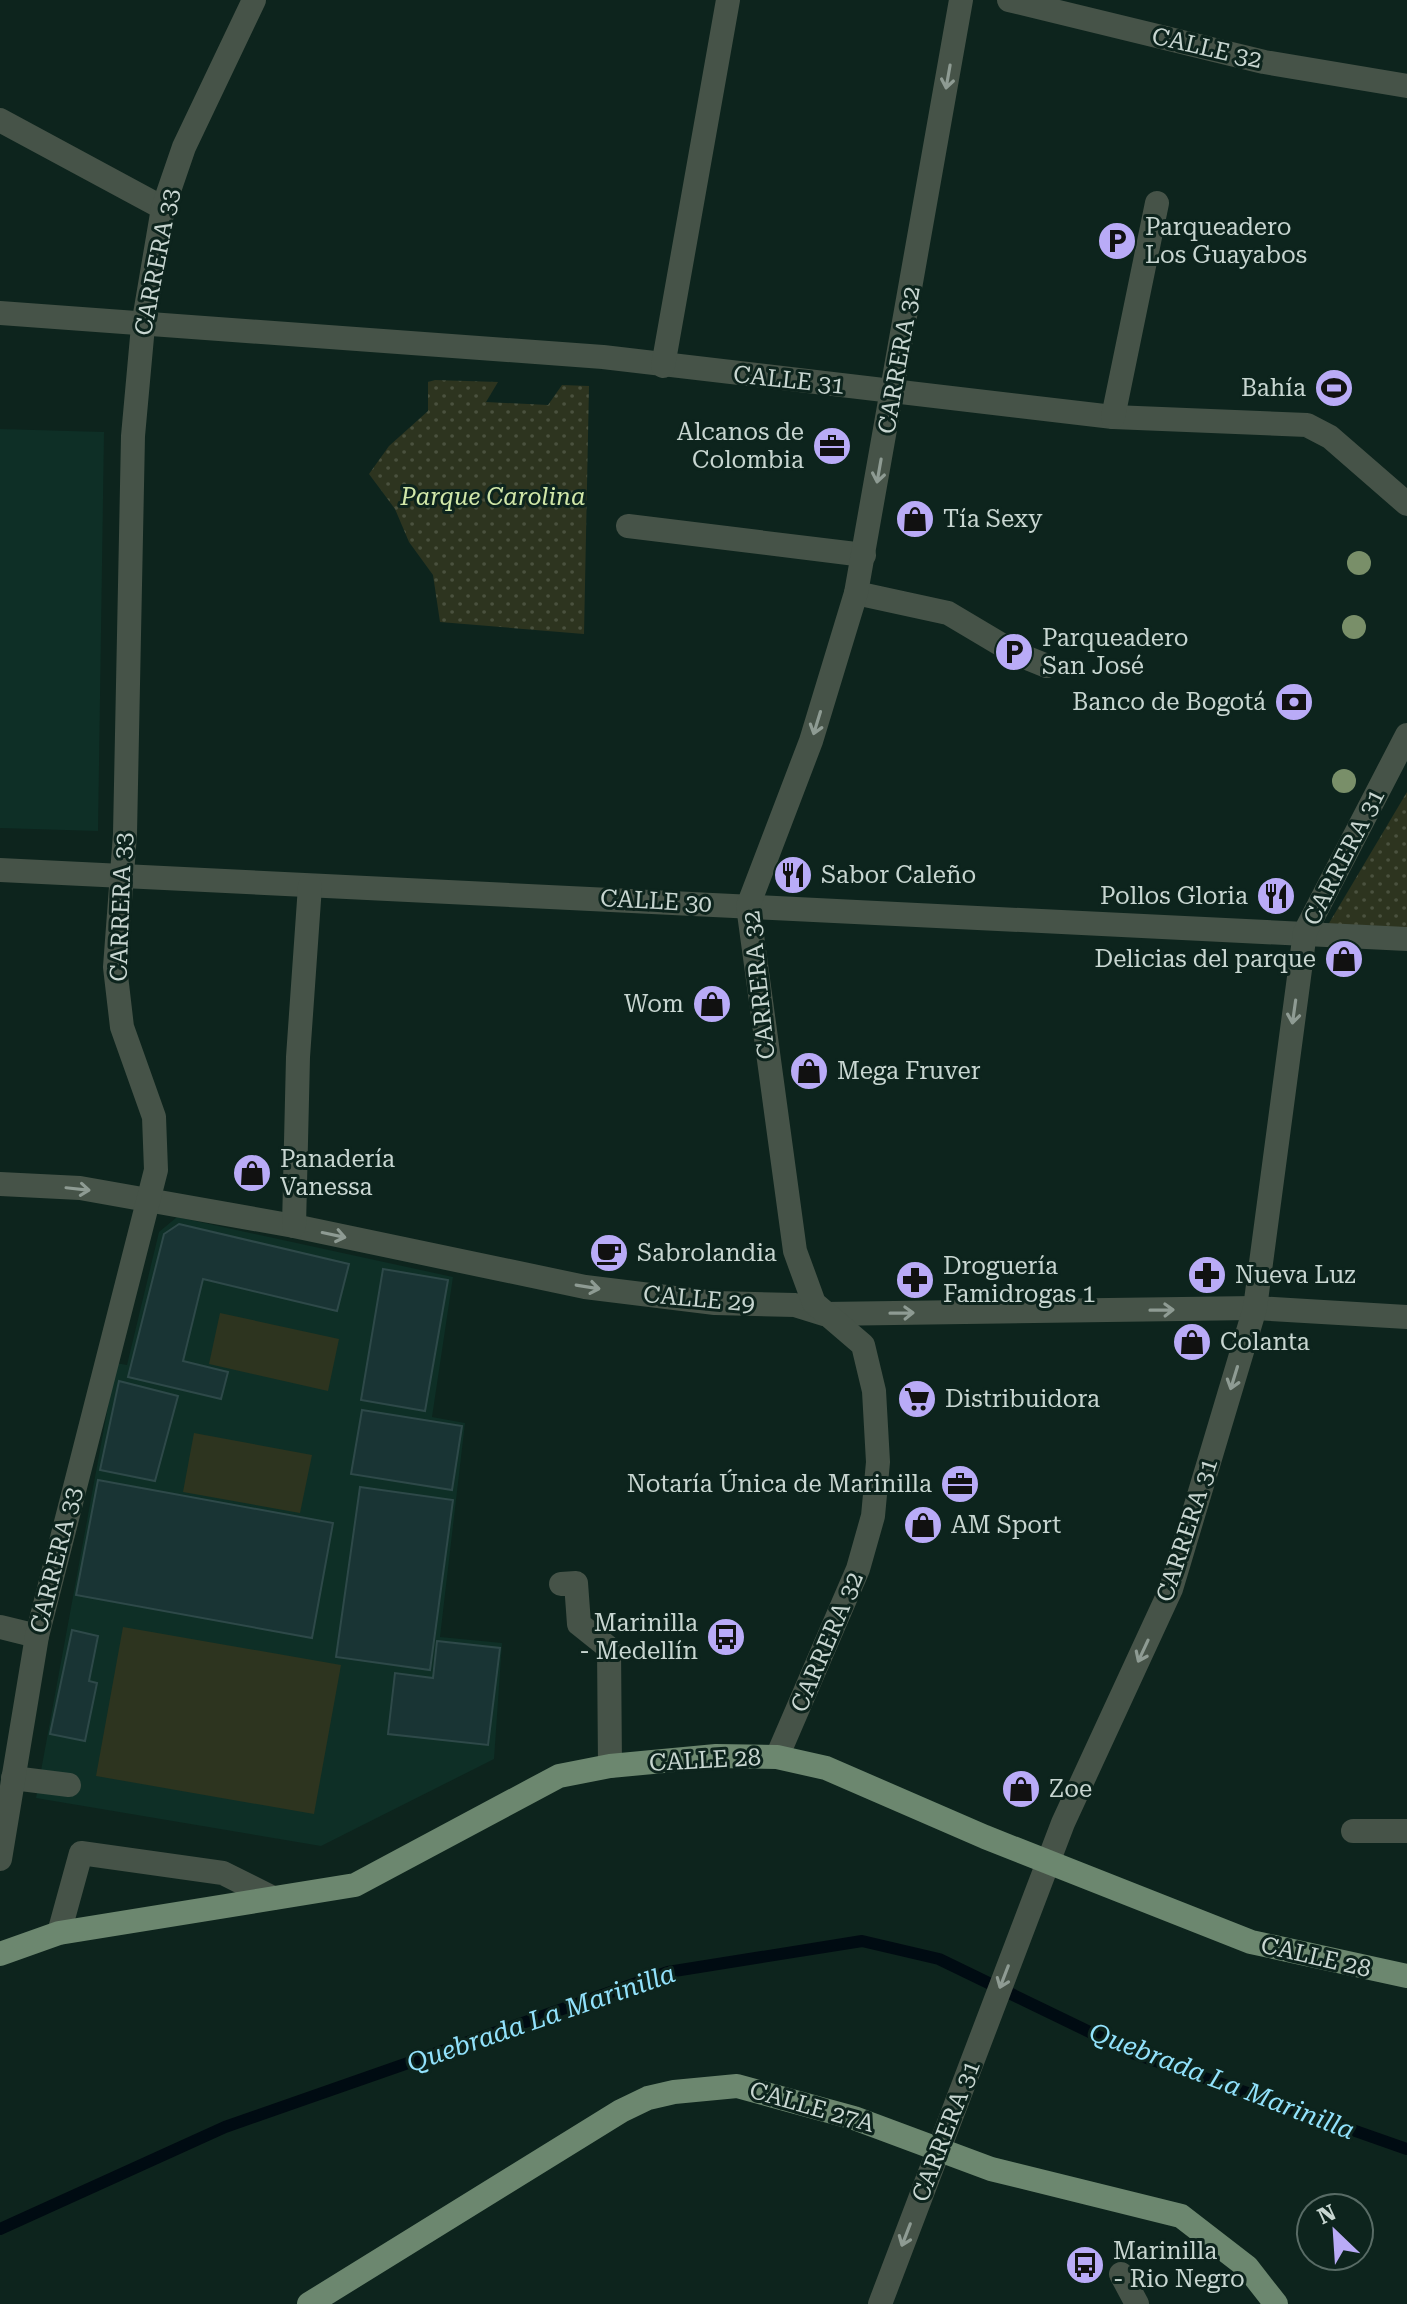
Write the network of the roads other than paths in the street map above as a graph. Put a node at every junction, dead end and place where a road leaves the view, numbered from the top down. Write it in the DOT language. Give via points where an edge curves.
graph roads {
  1 [pos="254,0"];
  2 [pos="728,0"];
  3 [pos="961,0"];
  4 [pos="1009,0"];
  5 [pos="1407,86"];
  6 [pos="0,120"];
  7 [pos="1157,203"];
  8 [pos="163,208"];
  9 [pos="0,313"];
  10 [pos="143,326"];
  11 [pos="663,366"];
  12 [pos="894,392"];
  13 [pos="1113,417"];
  14 [pos="1407,504"];
  15 [pos="628,526"];
  16 [pos="864,555"];
  17 [pos="856,593"];
  18 [pos="1047,666"];
  19 [pos="1407,735"];
  20 [pos="0,870"];
  21 [pos="122,877"];
  22 [pos="310,886"];
  23 [pos="748,906"];
  24 [pos="1305,932"];
  25 [pos="1407,939"];
  26 [pos="0,1184"];
  27 [pos="149,1201"];
  28 [pos="294,1226"];
  29 [pos="1255,1308"];
  30 [pos="824,1314"];
  31 [pos="1407,1317"];
  32 [pos="561,1584"];
  33 [pos="0,1627"];
  34 [pos="37,1636"];
  35 [pos="777,1757"];
  36 [pos="610,1766"];
  37 [pos="13,1778"];
  38 [pos="69,1785"];
  39 [pos="1353,1831"];
  40 [pos="1407,1831"];
  41 [pos="0,1859"];
  42 [pos="1049,1860"];
  43 [pos="273,1898"];
  44 [pos="59,1933"];
  45 [pos="0,1954"];
  46 [pos="1407,1976"];
  47 [pos="939,2147"];
  48 [pos="1121,2274"];
  49 [pos="309,2304"];
  50 [pos="880,2304"];
  51 [pos="1137,2304"];
  52 [pos="1276,2304"];
  1 -- 8 [label="street, CARRERA 33" via="184,147"];
  2 -- 11 [label="street"];
  3 -- 12 [label="street, CARRERA 32, one-way"];
  4 -- 5 [label="street, CALLE 32" via="1264,62"];
  6 -- 8 [label="street"];
  7 -- 13 [label="street"];
  8 -- 10 [label="street, CARRERA 33"];
  9 -- 10 [label="street, CALLE 31"];
  10 -- 11 [label="street, CALLE 31" via="603,357"];
  10 -- 21 [label="street, CARRERA 33" via="133,436"];
  11 -- 12 [label="street, CALLE 31"];
  12 -- 13 [label="street, CALLE 31"];
  12 -- 16 [label="street, CARRERA 32, one-way"];
  13 -- 14 [label="street, CALLE 31" via="1307,425 1330,437"];
  15 -- 16 [label="street"];
  16 -- 17 [label="street, CARRERA 32"];
  17 -- 18 [label="street" via="948,613"];
  17 -- 23 [label="street, CARRERA 32, one-way" via="811,741"];
  19 -- 24 [label="street, CARRERA 31"];
  20 -- 21 [label="street, CALLE 30"];
  21 -- 22 [label="street, CALLE 30"];
  21 -- 27 [label="street, CARRERA 33" via="115,967 122,1027 154,1117 156,1170"];
  22 -- 23 [label="street, CALLE 30"];
  22 -- 28 [label="street"];
  23 -- 24 [label="street, CALLE 30"];
  23 -- 30 [label="street, CARRERA 32" via="795,1251 807,1287"];
  24 -- 25 [label="street, CALLE 30"];
  24 -- 29 [label="street, CARRERA 31, one-way"];
  26 -- 27 [label="street, CALLE 29, one-way" via="80,1188"];
  27 -- 28 [label="street, CALLE 29"];
  27 -- 34 [label="street, CARRERA 33"];
  28 -- 30 [label="street, CALLE 29, one-way" via="585,1287 715,1303 795,1305"];
  30 -- 29 [label="street, CALLE 29, one-way"];
  29 -- 31 [label="street, CALLE 29"];
  29 -- 42 [label="street, CARRERA 31, one-way" via="1171,1589"];
  30 -- 35 [label="street, CARRERA 32" via="863,1345 874,1391 878,1462 873,1516 858,1569"];
  32 -- 36 [label="street" via="576,1583 579,1624 609,1648"];
  33 -- 34 [label="street"];
  34 -- 37 [label="street, CARRERA 33"];
  35 -- 36 [label="main road, CALLE 28" via="706,1756"];
  35 -- 42 [label="main road, CALLE 28" via="826,1768"];
  36 -- 43 [label="main road, CALLE 28" via="559,1776 355,1885"];
  37 -- 38 [label="street"];
  37 -- 41 [label="street, CARRERA 33"];
  39 -- 40 [label="street"];
  42 -- 46 [label="main road, CALLE 28" via="1251,1942"];
  42 -- 47 [label="street, CARRERA 31, one-way"];
  43 -- 44 [label="main road, CALLE 28"];
  43 -- 44 [label="street" via="223,1873 81,1853"];
  44 -- 45 [label="main road, CALLE 28"];
  47 -- 49 [label="main road, CALLE 27A" via="737,2086 648,2098"];
  47 -- 50 [label="street, CARRERA 31, one-way"];
  47 -- 52 [label="main road, CALLE 27A" via="991,2169 1181,2216 1247,2267"];
  48 -- 51 [label="street"];
}
